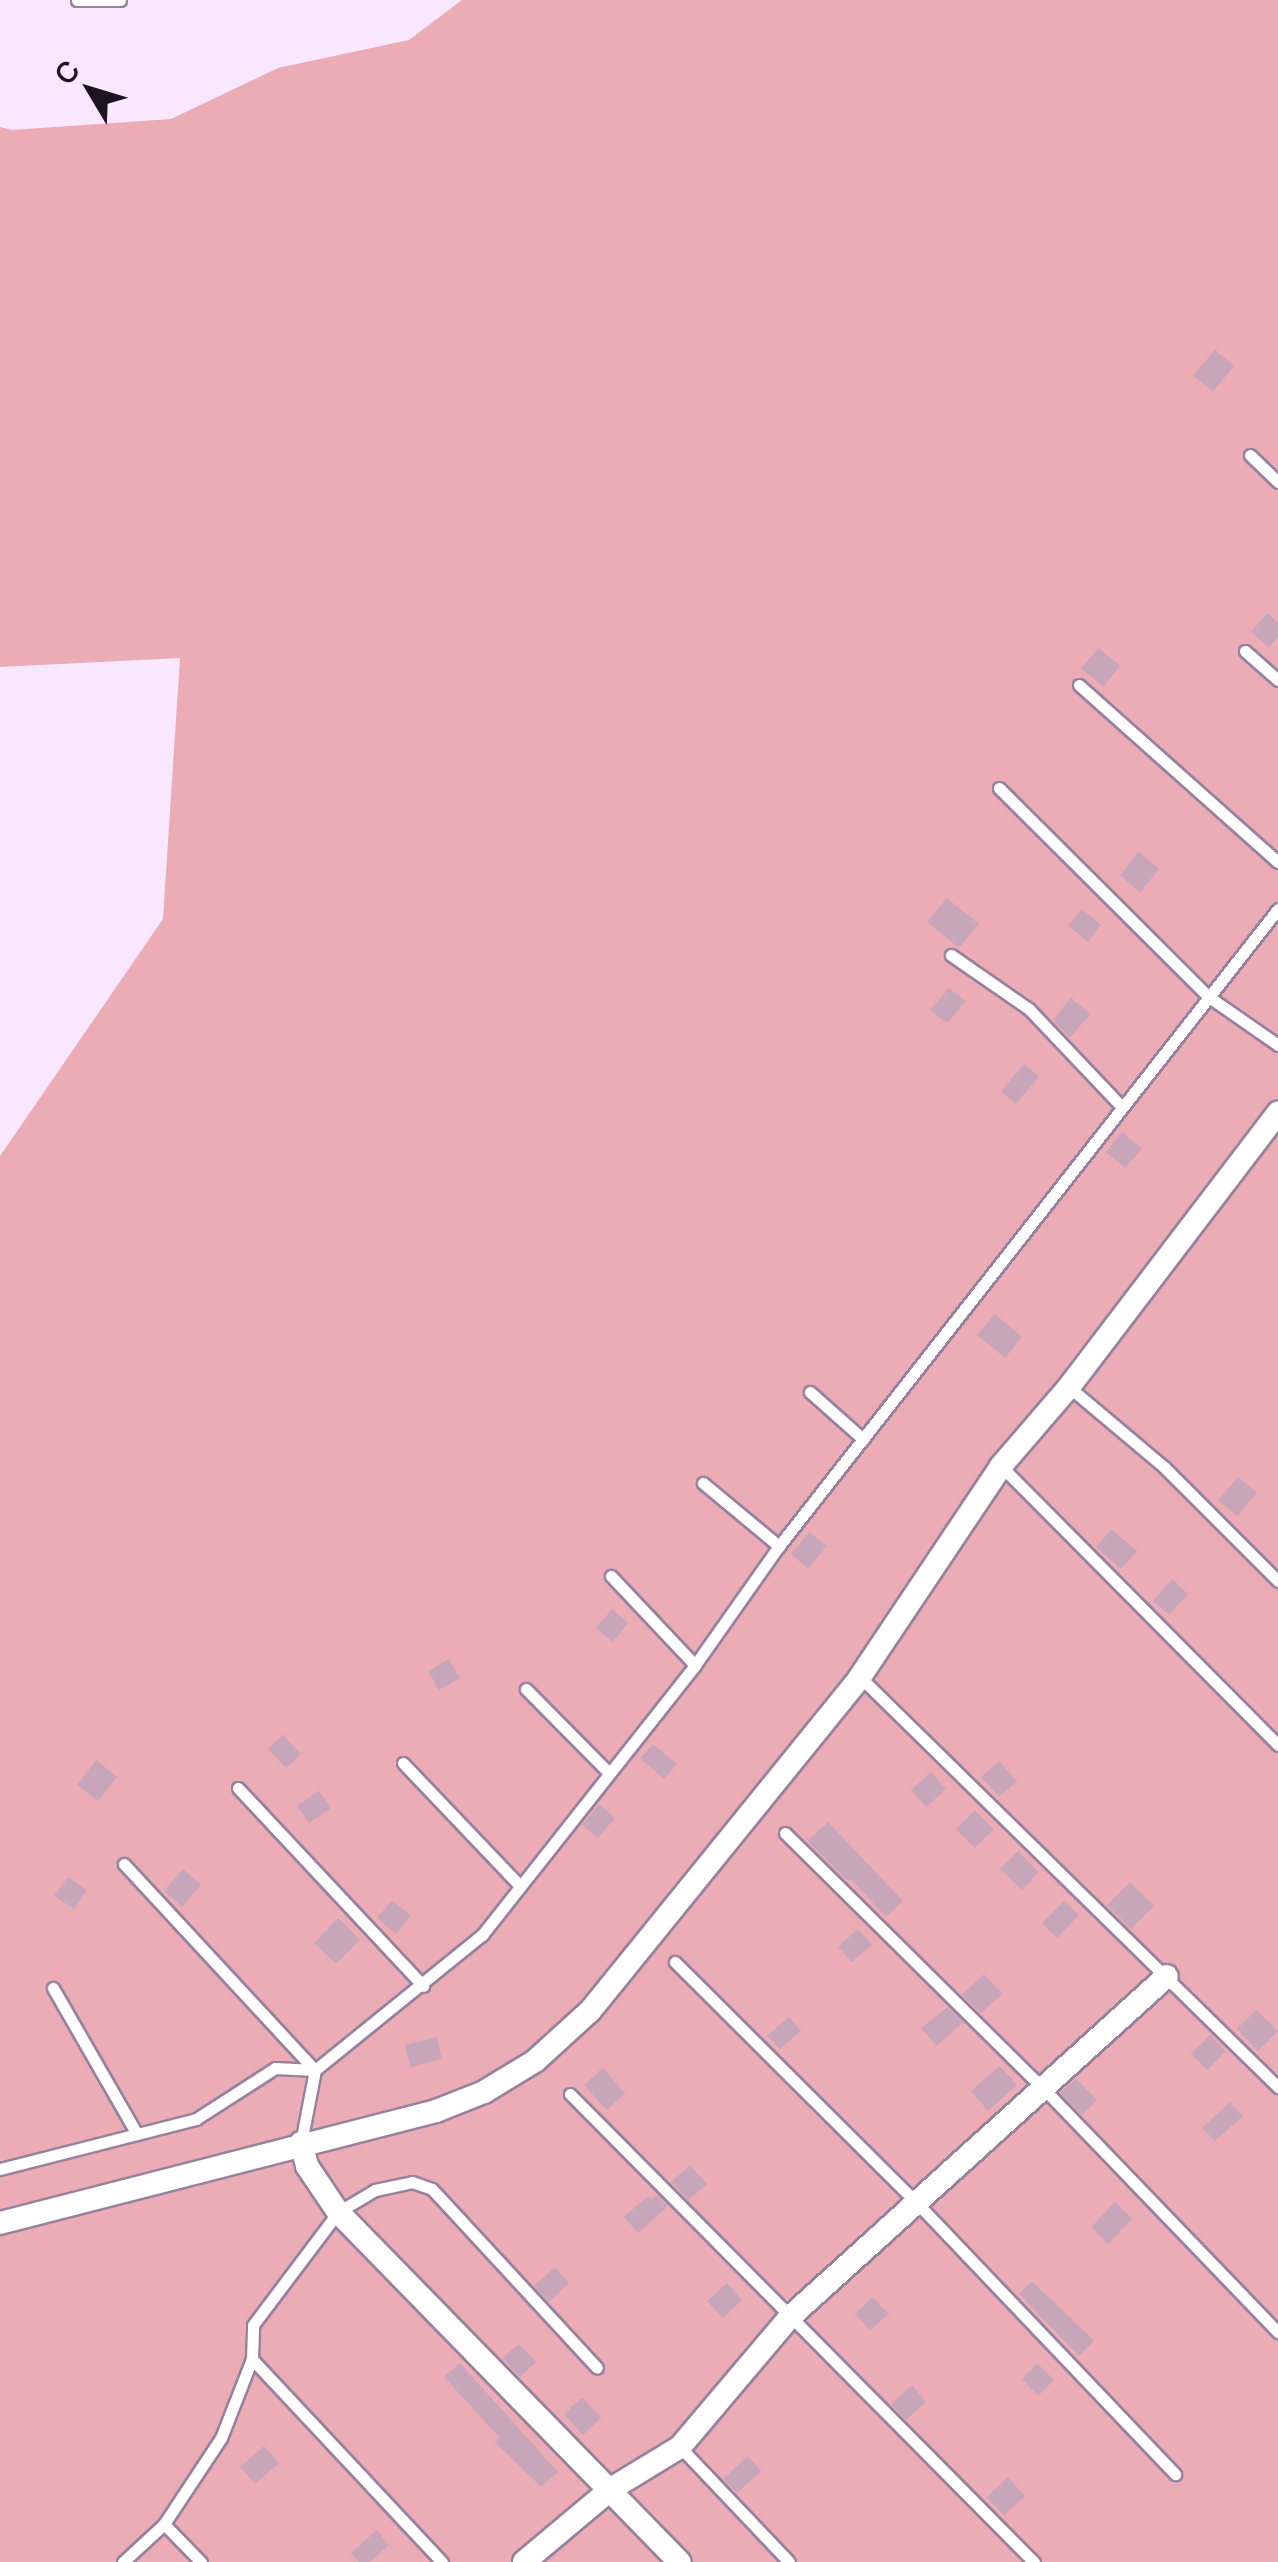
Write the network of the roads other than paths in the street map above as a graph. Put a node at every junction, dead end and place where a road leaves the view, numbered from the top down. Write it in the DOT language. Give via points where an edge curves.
graph roads {
  1 [pos="77,0"];
  2 [pos="120,0"];
  3 [pos="1250,455"];
  4 [pos="1278,482"];
  5 [pos="1245,651"];
  6 [pos="1278,680"];
  7 [pos="1079,686"];
  8 [pos="999,788"];
  9 [pos="1278,862"];
  10 [pos="1278,909"];
  11 [pos="951,955"];
  12 [pos="1209,998"];
  13 [pos="1278,1045"];
  14 [pos="1121,1106"];
  15 [pos="1278,1113"];
  16 [pos="1070,1387"];
  17 [pos="810,1392"];
  18 [pos="864,1440"];
  19 [pos="1001,1466"];
  20 [pos="703,1483"];
  21 [pos="779,1546"];
  22 [pos="611,1576"];
  23 [pos="1278,1581"];
  24 [pos="696,1665"];
  25 [pos="860,1677"];
  26 [pos="526,1690"];
  27 [pos="1278,1745"];
  28 [pos="403,1763"];
  29 [pos="609,1773"];
  30 [pos="238,1788"];
  31 [pos="785,1833"];
  32 [pos="124,1864"];
  33 [pos="520,1886"];
  34 [pos="676,1962"];
  35 [pos="1167,1976"];
  36 [pos="423,1986"];
  37 [pos="54,1988"];
  38 [pos="315,2070"];
  39 [pos="1042,2087"];
  40 [pos="1278,2087"];
  41 [pos="570,2094"];
  42 [pos="137,2134"];
  43 [pos="301,2143"];
  44 [pos="0,2169"];
  45 [pos="916,2202"];
  46 [pos="338,2212"];
  47 [pos="0,2223"];
  48 [pos="790,2318"];
  49 [pos="1278,2332"];
  50 [pos="252,2360"];
  51 [pos="597,2368"];
  52 [pos="680,2448"];
  53 [pos="1176,2474"];
  54 [pos="611,2489"];
  55 [pos="164,2524"];
  56 [pos="123,2562"];
  57 [pos="201,2562"];
  58 [pos="442,2562"];
  59 [pos="524,2562"];
  60 [pos="680,2562"];
  61 [pos="789,2562"];
  62 [pos="1034,2562"];
  1 -- 2 [label="lane"];
  3 -- 4 [label="lane"];
  5 -- 6 [label="lane"];
  7 -- 9 [label="lane"];
  8 -- 12 [label="lane"];
  10 -- 12 [label="lane"];
  11 -- 14 [label="lane" via="1029,1008"];
  12 -- 13 [label="lane"];
  12 -- 14 [label="lane"];
  14 -- 18 [label="lane"];
  15 -- 16 [label="street"];
  16 -- 19 [label="street"];
  16 -- 23 [label="lane" via="1164,1467"];
  17 -- 18 [label="lane"];
  18 -- 21 [label="lane"];
  19 -- 25 [label="street"];
  19 -- 27 [label="lane"];
  20 -- 21 [label="lane"];
  21 -- 24 [label="lane"];
  22 -- 24 [label="lane"];
  24 -- 29 [label="lane"];
  25 -- 35 [label="lane"];
  25 -- 43 [label="street" via="590,2011 535,2061 436,2111"];
  26 -- 29 [label="lane"];
  28 -- 33 [label="lane"];
  29 -- 33 [label="lane"];
  30 -- 36 [label="lane"];
  31 -- 39 [label="lane"];
  32 -- 38 [label="lane"];
  33 -- 36 [label="lane" via="482,1934"];
  34 -- 45 [label="lane"];
  35 -- 39 [label="street"];
  35 -- 40 [label="lane"];
  36 -- 38 [label="lane"];
  37 -- 42 [label="lane"];
  38 -- 42 [label="lane" via="275,2068 196,2119"];
  38 -- 43 [label="lane"];
  39 -- 45 [label="street"];
  39 -- 49 [label="lane"];
  41 -- 48 [label="lane"];
  42 -- 44 [label="lane"];
  43 -- 46 [label="street" via="306,2166"];
  43 -- 47 [label="street"];
  45 -- 48 [label="street"];
  45 -- 53 [label="lane"];
  46 -- 50 [label="lane" via="254,2324"];
  46 -- 51 [label="lane" via="375,2190 412,2182 432,2190"];
  46 -- 54 [label="street"];
  48 -- 52 [label="street"];
  48 -- 62 [label="lane"];
  50 -- 55 [label="lane" via="221,2438"];
  50 -- 58 [label="lane"];
  52 -- 54 [label="street"];
  52 -- 61 [label="lane"];
  54 -- 59 [label="street"];
  54 -- 60 [label="street"];
  55 -- 56 [label="lane"];
  55 -- 57 [label="lane"];
}
